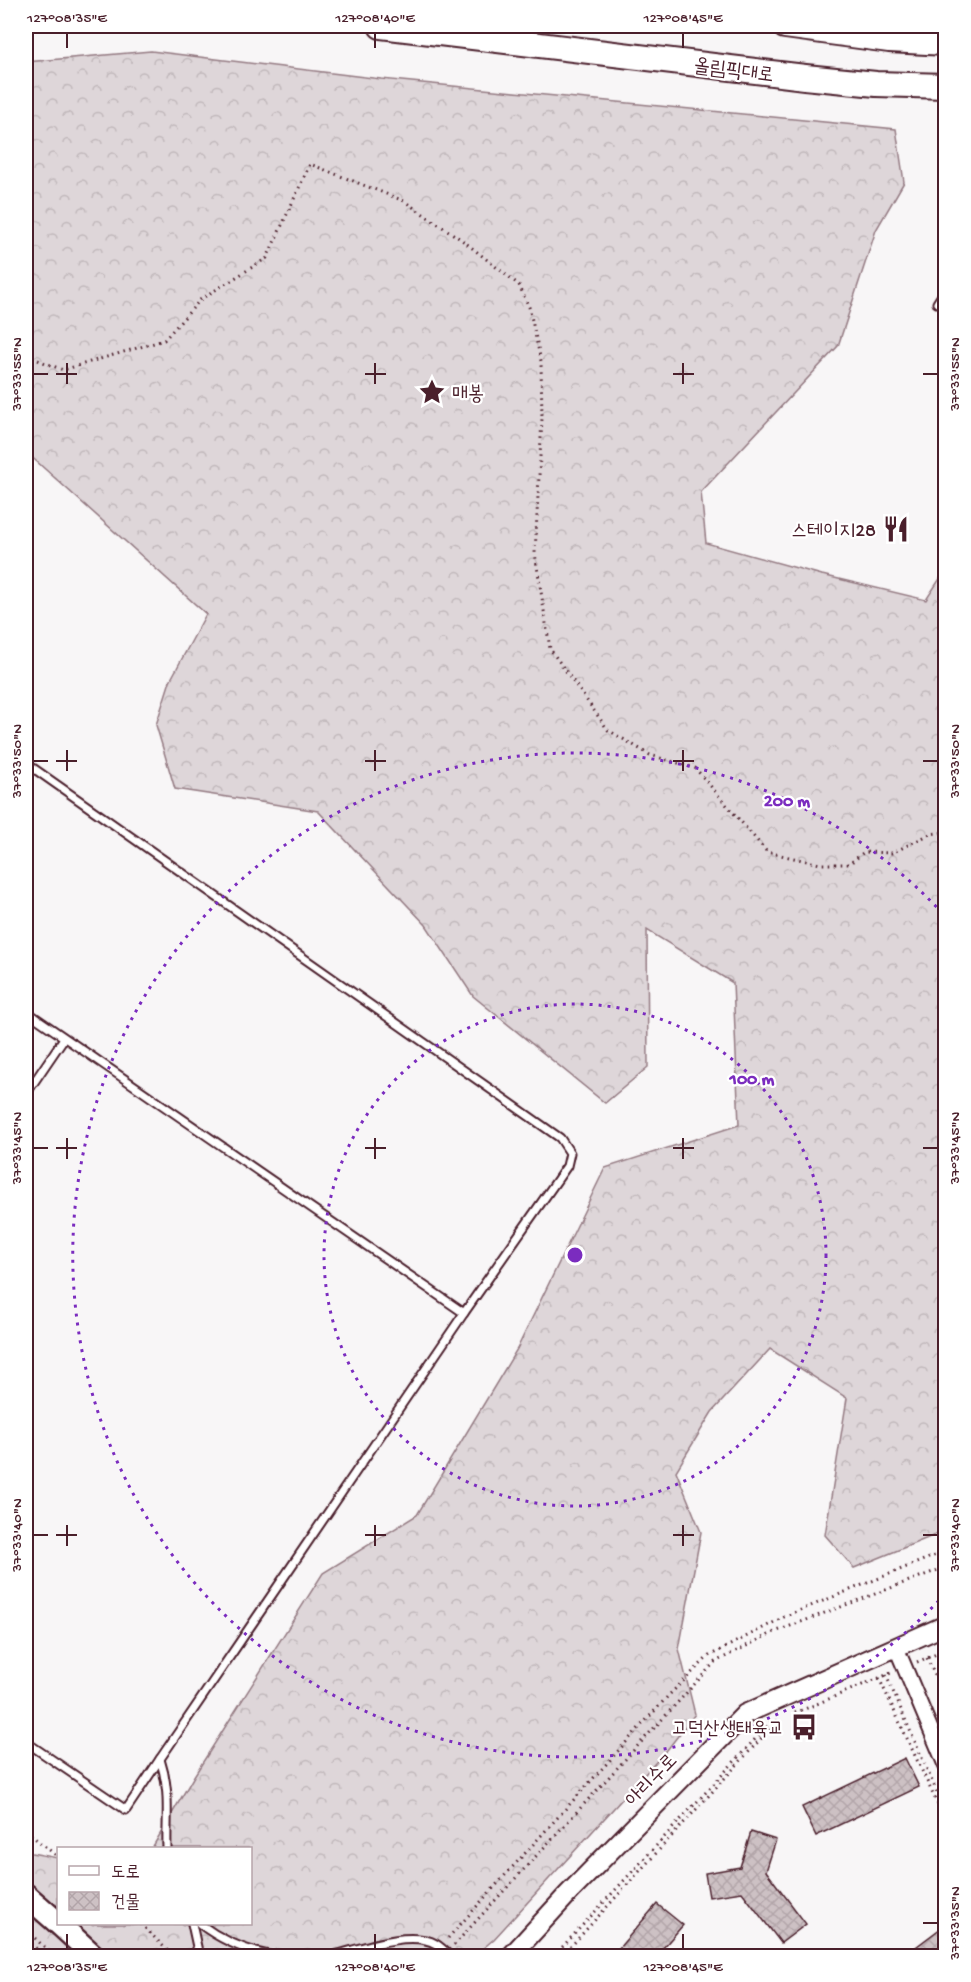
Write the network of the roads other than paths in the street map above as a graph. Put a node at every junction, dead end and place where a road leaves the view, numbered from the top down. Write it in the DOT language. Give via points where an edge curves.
graph roads {
  1 [pos="381,26"];
  2 [pos="785,26"];
  3 [pos="945,43"];
  4 [pos="945,86"];
  5 [pos="945,289"];
  6 [pos="938,303"];
  7 [pos="26,763"];
  8 [pos="26,1011"];
  9 [pos="64,1038"];
  10 [pos="26,1094"];
  11 [pos="464,1313"];
  12 [pos="945,1625"];
  13 [pos="901,1659"];
  14 [pos="26,1742"];
  15 [pos="160,1759"];
  16 [pos="945,1766"];
  17 [pos="167,1847"];
  18 [pos="26,1895"];
  19 [pos="57,1921"];
  20 [pos="61,1925"];
  21 [pos="192,1925"];
  22 [pos="203,1925"];
  23 [pos="448,1955"];
  24 [pos="94,1956"];
  25 [pos="200,1956"];
  26 [pos="273,1956"];
  27 [pos="332,1956"];
  28 [pos="511,1956"];
  1 -- 4 [label="highway, 올림픽대로" via="805,77"];
  2 -- 3 [label="highway"];
  5 -- 6 [label="lane"];
  7 -- 11 [label="lane" via="560,1138 570,1153 567,1166"];
  8 -- 9 [label="lane"];
  9 -- 10 [label="lane"];
  9 -- 11 [label="lane"];
  11 -- 15 [label="lane"];
  12 -- 13 [label="main road, 아리수로"];
  13 -- 16 [label="street"];
  13 -- 28 [label="main road, 아리수로" via="745,1714"];
  14 -- 15 [label="lane" via="126,1810"];
  15 -- 17 [label="lane" via="169,1800"];
  18 -- 19 [label="main road"];
  20 -- 24 [label="main road"];
  21 -- 25 [label="lane"];
  22 -- 26 [label="lane" via="223,1939"];
  23 -- 27 [label="lane" via="435,1943 417,1938"];
}
